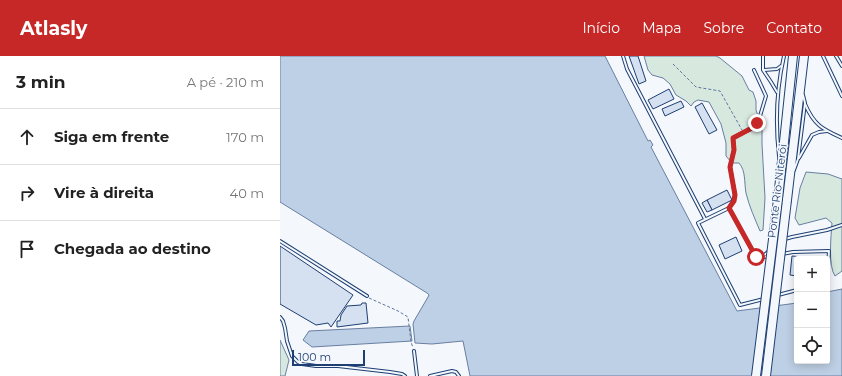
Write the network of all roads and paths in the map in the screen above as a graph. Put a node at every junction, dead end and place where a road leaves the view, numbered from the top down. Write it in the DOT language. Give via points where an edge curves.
graph roads {
  1 [pos="623,56"];
  2 [pos="763,56"];
  3 [pos="784,56"];
  4 [pos="793,56"];
  5 [pos="804,56"];
  6 [pos="823,56"];
  7 [pos="836,56"];
  8 [pos="674,64"];
  9 [pos="781,66"];
  10 [pos="842,66"];
  11 [pos="754,70"];
  12 [pos="763,70"];
  13 [pos="800,84"];
  14 [pos="777,93"];
  15 [pos="842,96"];
  16 [pos="805,103"];
  17 [pos="827,131"];
  18 [pos="744,132"];
  19 [pos="842,138"];
  20 [pos="798,159"];
  21 [pos="780,176"];
  22 [pos="790,178"];
  23 [pos="729,208"];
  24 [pos="705,220"];
  25 [pos="842,225"];
  26 [pos="280,241"];
  27 [pos="780,254"];
  28 [pos="774,255"];
  29 [pos="829,256"];
  30 [pos="761,258"];
  31 [pos="794,291"];
  32 [pos="367,296"];
  33 [pos="776,296"];
  34 [pos="768,297"];
  35 [pos="280,317"];
  36 [pos="414,351"];
  37 [pos="406,376"];
  38 [pos="417,376"];
  39 [pos="430,376"];
  40 [pos="459,376"];
  41 [pos="756,376"];
  42 [pos="766,376"];
  1 -- 24 [label="lane"];
  2 -- 12 [label="lane"];
  3 -- 9 [label="lane"];
  4 -- 21 [label="highway, Ponte Rio-Niterói"];
  5 -- 13 [label="highway, Ponte Rio-Niterói"];
  6 -- 15 [label="lane"];
  7 -- 10 [label="lane"];
  8 -- 18 [label="path" via="696,87 720,92"];
  9 -- 12 [label="lane" via="777,69"];
  9 -- 14 [label="lane"];
  11 -- 18 [label="lane" via="766,96 757,123"];
  12 -- 14 [label="lane"];
  13 -- 16 [label="lane"];
  13 -- 22 [label="highway, Ponte Rio-Niterói"];
  14 -- 21 [label="lane" via="776,128"];
  16 -- 17 [label="lane" via="816,123"];
  16 -- 20 [label="lane"];
  17 -- 19 [label="lane"];
  17 -- 20 [label="lane" via="812,135"];
  18 -- 23 [label="lane" via="733,138 734,150 730,167 735,195"];
  20 -- 22 [label="lane"];
  21 -- 41 [label="highway, Ponte Rio-Niterói, bridge"];
  22 -- 42 [label="highway, Ponte Rio-Niterói, bridge"];
  23 -- 24 [label="lane"];
  23 -- 30 [label="lane" via="756,257"];
  24 -- 34 [label="lane" via="698,223 740,305"];
  25 -- 30 [label="lane" via="777,243"];
  26 -- 32 [label="lane"];
  27 -- 29 [label="lane" via="829,251"];
  28 -- 30 [label="lane"];
  31 -- 33 [label="lane"];
  32 -- 36 [label="path" via="408,317"];
  35 -- 37 [label="lane" via="292,356 302,364 366,369"];
  36 -- 38 [label="lane"];
  39 -- 40 [label="lane" via="452,371"];
}
